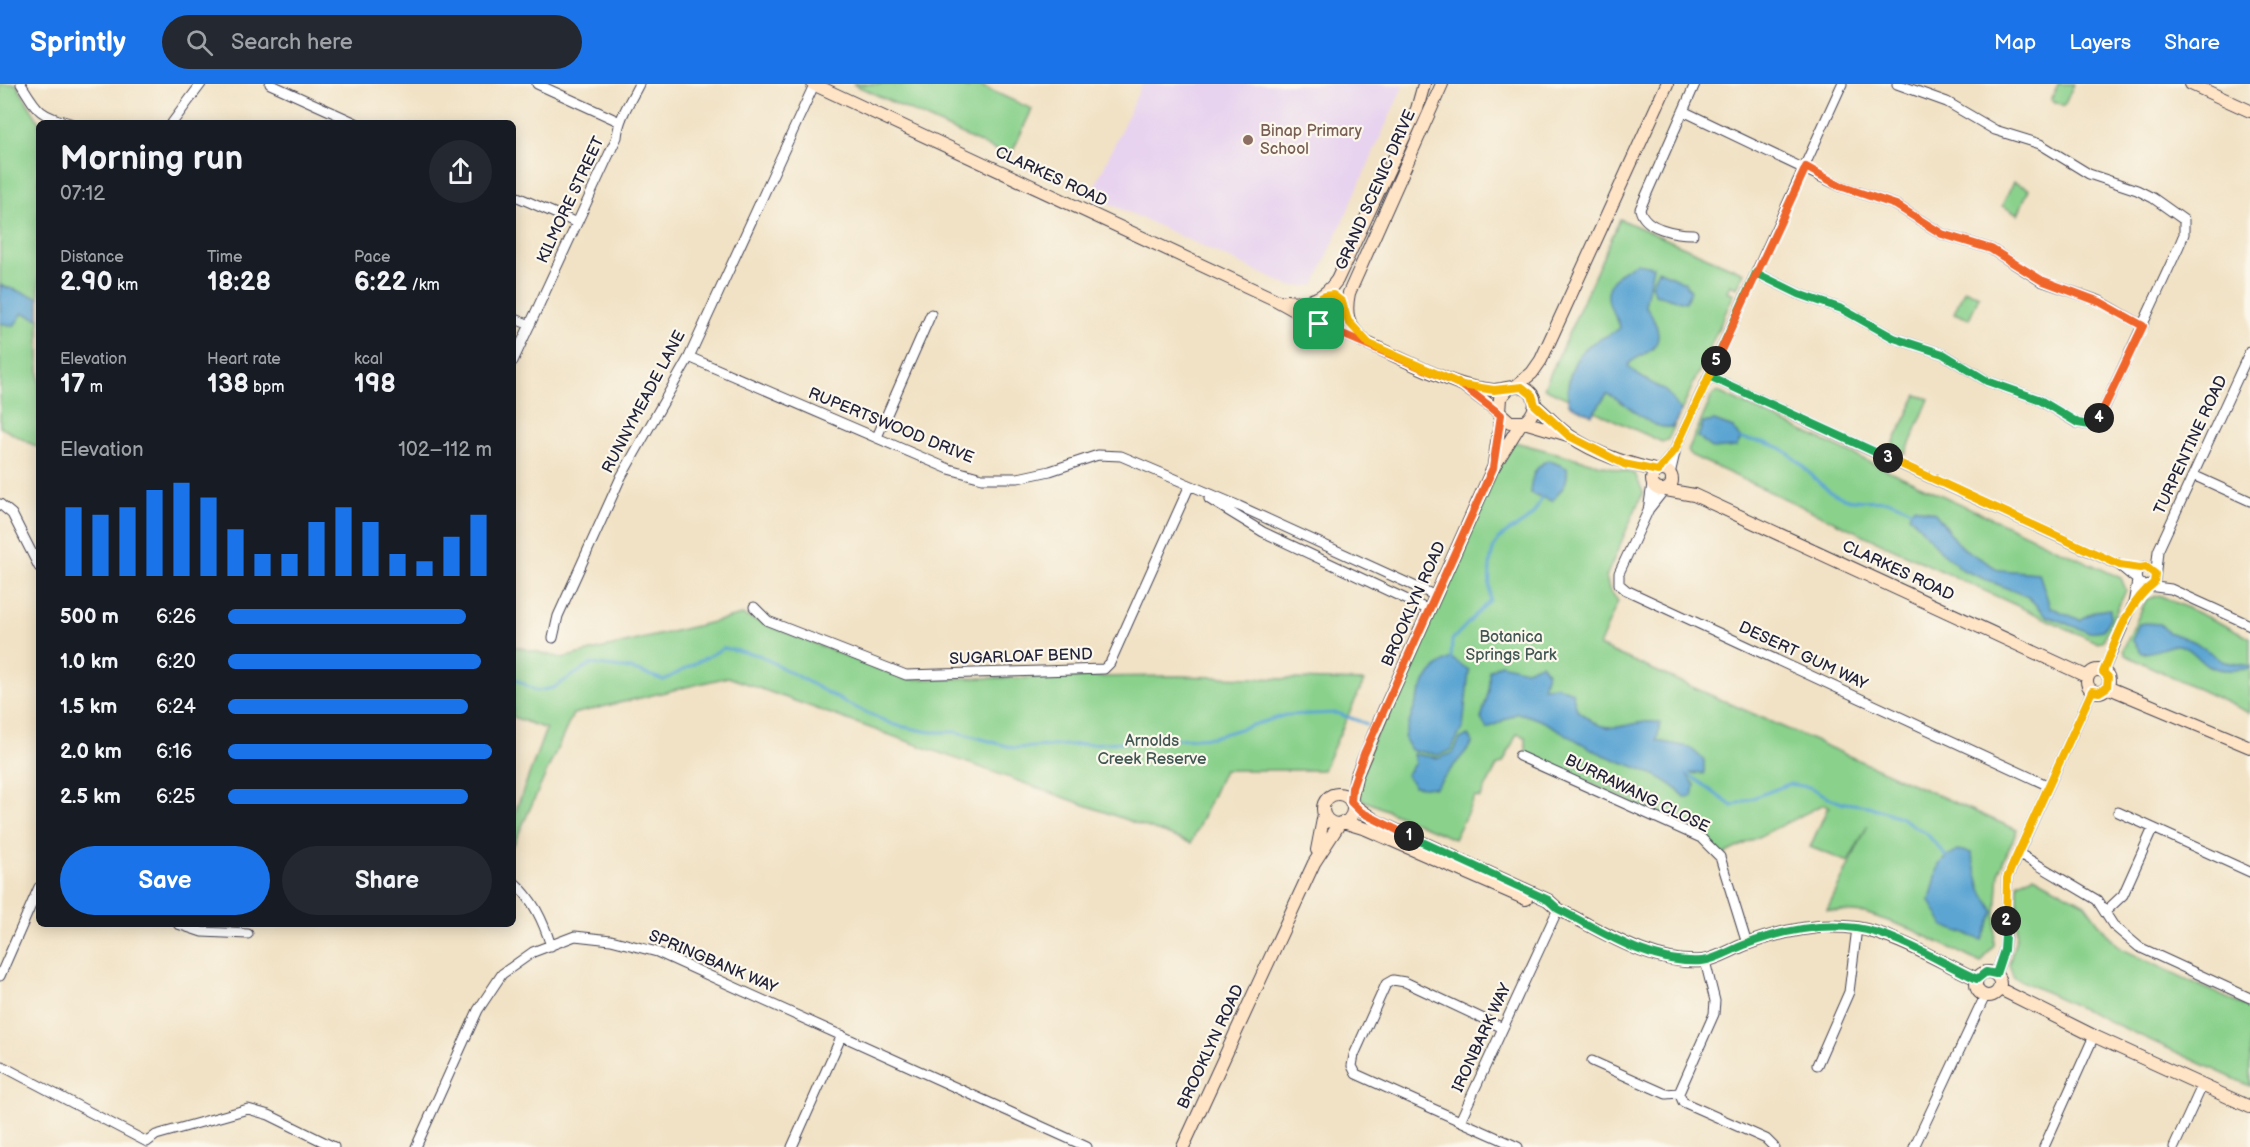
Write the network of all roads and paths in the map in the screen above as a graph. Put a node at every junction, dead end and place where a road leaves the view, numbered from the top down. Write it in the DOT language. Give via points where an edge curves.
graph roads {
  1 [pos="21,84"];
  2 [pos="201,84"];
  3 [pos="270,84"];
  4 [pos="537,84"];
  5 [pos="639,84"];
  6 [pos="814,84"];
  7 [pos="1424,84"];
  8 [pos="1442,84"];
  9 [pos="1667,84"];
  10 [pos="1695,84"];
  11 [pos="1842,84"];
  12 [pos="1897,84"];
  13 [pos="2191,84"];
  14 [pos="1683,111"];
  15 [pos="2250,111"];
  16 [pos="56,120"];
  17 [pos="174,120"];
  18 [pos="349,120"];
  19 [pos="618,121"];
  20 [pos="1806,167"];
  21 [pos="516,196"];
  22 [pos="577,224"];
  23 [pos="1693,234"];
  24 [pos="1756,273"];
  25 [pos="1320,298"];
  26 [pos="1276,300"];
  27 [pos="1346,312"];
  28 [pos="931,314"];
  29 [pos="516,319"];
  30 [pos="530,325"];
  31 [pos="1324,326"];
  32 [pos="2143,326"];
  33 [pos="1369,344"];
  34 [pos="2250,351"];
  35 [pos="516,355"];
  36 [pos="688,357"];
  37 [pos="1541,360"];
  38 [pos="2246,370"];
  39 [pos="1709,376"];
  40 [pos="1462,385"];
  41 [pos="1513,387"];
  42 [pos="1535,403"];
  43 [pos="1500,413"];
  44 [pos="1522,422"];
  45 [pos="1569,436"];
  46 [pos="877,437"];
  47 [pos="1493,468"];
  48 [pos="2193,475"];
  49 [pos="1660,476"];
  50 [pos="1189,487"];
  51 [pos="1665,490"];
  52 [pos="1694,495"];
  53 [pos="2250,501"];
  54 [pos="0,504"];
  55 [pos="1648,511"];
  56 [pos="1331,549"];
  57 [pos="2158,551"];
  58 [pos="36,561"];
  59 [pos="1325,561"];
  60 [pos="2120,565"];
  61 [pos="2142,568"];
  62 [pos="2155,573"];
  63 [pos="2136,580"];
  64 [pos="2147,587"];
  65 [pos="2171,589"];
  66 [pos="1436,596"];
  67 [pos="2133,604"];
  68 [pos="754,607"];
  69 [pos="1429,610"];
  70 [pos="2250,625"];
  71 [pos="553,638"];
  72 [pos="2103,672"];
  73 [pos="2088,677"];
  74 [pos="2107,687"];
  75 [pos="2092,691"];
  76 [pos="2250,747"];
  77 [pos="1364,754"];
  78 [pos="1520,756"];
  79 [pos="2049,786"];
  80 [pos="1328,798"];
  81 [pos="1351,803"];
  82 [pos="2118,812"];
  83 [pos="1324,814"];
  84 [pos="1342,823"];
  85 [pos="2153,828"];
  86 [pos="2018,853"];
  87 [pos="1314,863"];
  88 [pos="2250,872"];
  89 [pos="516,884"];
  90 [pos="36,894"];
  91 [pos="1558,909"];
  92 [pos="2106,911"];
  93 [pos="187,927"];
  94 [pos="1857,928"];
  95 [pos="248,934"];
  96 [pos="1748,944"];
  97 [pos="551,945"];
  98 [pos="1705,961"];
  99 [pos="1996,974"];
  100 [pos="0,976"];
  101 [pos="1977,979"];
  102 [pos="2000,988"];
  103 [pos="1985,996"];
  104 [pos="2250,998"];
  105 [pos="1503,1028"];
  106 [pos="842,1035"];
  107 [pos="2094,1036"];
  108 [pos="1592,1061"];
  109 [pos="0,1065"];
  110 [pos="1817,1065"];
  111 [pos="2202,1086"];
  112 [pos="1679,1093"];
  113 [pos="2250,1107"];
  114 [pos="1460,1121"];
  115 [pos="146,1144"];
  116 [pos="334,1147"];
  117 [pos="416,1147"];
  118 [pos="792,1147"];
  119 [pos="1087,1147"];
  120 [pos="1183,1147"];
  121 [pos="1518,1147"];
  122 [pos="1774,1147"];
  123 [pos="1914,1147"];
  124 [pos="2044,1147"];
  125 [pos="2174,1147"];
  1 -- 16 [label="street" via="38,111"];
  2 -- 17 [label="street"];
  3 -- 18 [label="street"];
  4 -- 19 [label="street"];
  5 -- 19 [label="street, KILMORE STREET"];
  6 -- 26 [label="street, CLARKES ROAD"];
  6 -- 36 [label="street, RUNNYMEADE LANE"];
  7 -- 25 [label="street, GRAND SCENIC DRIVE" via="1417,109 1342,272"];
  8 -- 27 [label="street, GRAND SCENIC DRIVE" via="1353,280"];
  9 -- 37 [label="street"];
  10 -- 14 [label="street"];
  11 -- 20 [label="street"];
  12 -- 32 [label="street" via="1947,102 1995,130 2040,144 2089,174 2137,190 2181,217 2184,234"];
  13 -- 15 [label="street"];
  14 -- 20 [label="street"];
  14 -- 23 [label="street" via="1640,209 1642,217 1661,228"];
  19 -- 22 [label="street, KILMORE STREET" via="616,137"];
  20 -- 24 [label="street"];
  20 -- 32 [label="street" via="1840,186 1896,205 1942,234 1991,249 2041,280 2100,302"];
  21 -- 22 [label="street"];
  22 -- 30 [label="street, KILMORE STREET"];
  24 -- 32 [label="street" via="1842,309 1894,338 1943,354 1987,381 2038,399 2084,425 2095,423 2100,417"];
  24 -- 39 [label="street"];
  25 -- 26 [label="street, CLARKES ROAD" via="1300,303"];
  25 -- 27 [label="street, CLARKES ROAD" via="1338,298"];
  25 -- 31 [label="street" via="1313,309"];
  26 -- 31 [label="street, CLARKES ROAD"];
  27 -- 31 [label="street" via="1340,323"];
  27 -- 33 [label="street, CLARKES ROAD" via="1348,321"];
  28 -- 46 [label="street"];
  29 -- 30 [label="street"];
  30 -- 35 [label="street, KILMORE STREET"];
  31 -- 33 [label="street, CLARKES ROAD"];
  33 -- 40 [label="street, CLARKES ROAD"];
  34 -- 38 [label="street, TURPENTINE ROAD"];
  36 -- 46 [label="street, RUPERTSWOOD DRIVE"];
  36 -- 71 [label="street, RUNNYMEADE LANE" via="621,477 558,616"];
  37 -- 41 [label="street" via="1526,380"];
  37 -- 42 [label="street"];
  38 -- 48 [label="street, TURPENTINE ROAD"];
  39 -- 49 [label="street"];
  39 -- 60 [label="street"];
  40 -- 41 [label="street, CLARKES ROAD" via="1494,390"];
  40 -- 43 [label="street, CLARKES ROAD"];
  41 -- 42 [label="street" via="1528,390"];
  41 -- 43 [label="street" via="1500,398"];
  42 -- 44 [label="street" via="1530,418"];
  42 -- 45 [label="street, CLARKES ROAD"];
  43 -- 44 [label="street" via="1510,422"];
  43 -- 47 [label="street, BROOKLYN ROAD"];
  44 -- 45 [label="street, CLARKES ROAD"];
  44 -- 47 [label="street, BROOKLYN ROAD"];
  45 -- 49 [label="street, CLARKES ROAD" via="1624,464"];
  46 -- 50 [label="street, RUPERTSWOOD DRIVE" via="949,469 982,478 1018,478 1098,455 1121,456"];
  47 -- 66 [label="street, BROOKLYN ROAD"];
  48 -- 53 [label="street"];
  48 -- 57 [label="street, TURPENTINE ROAD"];
  49 -- 51 [label="street" via="1672,482"];
  49 -- 52 [label="street, CLARKES ROAD"];
  49 -- 55 [label="street, DESERT GUM WAY"];
  50 -- 56 [label="street, RUPERTSWOOD DRIVE"];
  50 -- 59 [label="street, RUPERTSWOOD DRIVE" via="1263,532"];
  50 -- 68 [label="street, SUGARLOAF BEND" via="1104,669 906,675 768,621"];
  51 -- 52 [label="street, CLARKES ROAD"];
  51 -- 55 [label="street, DESERT GUM WAY"];
  52 -- 73 [label="street, CLARKES ROAD"];
  54 -- 58 [label="street" via="12,514"];
  55 -- 79 [label="street, DESERT GUM WAY" via="1619,573 1619,584 1626,590"];
  56 -- 59 [label="street"];
  56 -- 66 [label="street, RUPERTSWOOD DRIVE"];
  57 -- 61 [label="street, TURPENTINE ROAD"];
  57 -- 62 [label="street, TURPENTINE ROAD"];
  59 -- 69 [label="street, RUPERTSWOOD DRIVE"];
  60 -- 61 [label="street"];
  60 -- 63 [label="street"];
  61 -- 62 [label="street"];
  61 -- 63 [label="street"];
  62 -- 64 [label="street, TURPENTINE ROAD" via="2154,583"];
  62 -- 65 [label="street"];
  63 -- 64 [label="street"];
  63 -- 67 [label="street"];
  64 -- 65 [label="street"];
  64 -- 67 [label="street"];
  65 -- 70 [label="street"];
  66 -- 69 [label="street, BROOKLYN ROAD"];
  67 -- 72 [label="street"];
  69 -- 77 [label="street, BROOKLYN ROAD"];
  72 -- 73 [label="street" via="2092,671"];
  72 -- 74 [label="street" via="2108,677"];
  73 -- 75 [label="street"];
  74 -- 75 [label="street"];
  74 -- 76 [label="street"];
  75 -- 79 [label="street"];
  77 -- 80 [label="street, BROOKLYN ROAD"];
  77 -- 81 [label="street, BROOKLYN ROAD"];
  78 -- 96 [label="street, BURRAWANG CLOSE" via="1701,838 1720,857"];
  79 -- 86 [label="street"];
  80 -- 81 [label="street" via="1340,794"];
  80 -- 83 [label="street"];
  81 -- 84 [label="street" via="1350,817"];
  81 -- 91 [label="street" via="1376,821 1548,900"];
  82 -- 85 [label="street"];
  83 -- 84 [label="street" via="1329,820"];
  83 -- 87 [label="street, BROOKLYN ROAD"];
  84 -- 87 [label="street, BROOKLYN ROAD"];
  84 -- 91 [label="street" via="1366,829 1545,907"];
  85 -- 88 [label="street"];
  85 -- 92 [label="street" via="2123,896"];
  86 -- 92 [label="street" via="2085,890"];
  86 -- 99 [label="street" via="2007,878 2004,950"];
  87 -- 120 [label="street, BROOKLYN ROAD"];
  89 -- 97 [label="street" via="543,922"];
  90 -- 100 [label="street"];
  91 -- 98 [label="street" via="1645,952 1664,958"];
  91 -- 105 [label="street, IRONBARK WAY"];
  92 -- 104 [label="street" via="2113,925 2139,947"];
  93 -- 95 [label="street" via="202,932"];
  94 -- 96 [label="street" via="1798,930"];
  94 -- 101 [label="street" via="1884,936"];
  94 -- 110 [label="street" via="1849,992"];
  96 -- 98 [label="street"];
  97 -- 106 [label="street, SPRINGBANK WAY" via="575,936 611,939 657,952"];
  97 -- 117 [label="street, SPRINGBANK WAY" via="533,952 502,974 478,1010"];
  98 -- 112 [label="street" via="1714,1014"];
  99 -- 101 [label="street" via="1986,972"];
  99 -- 102 [label="street"];
  101 -- 103 [label="street" via="1978,991"];
  102 -- 103 [label="street" via="1994,995"];
  102 -- 107 [label="street"];
  103 -- 123 [label="street"];
  105 -- 114 [label="street, IRONBARK WAY"];
  105 -- 114 [label="street" via="1405,982 1393,980 1386,984 1354,1055 1352,1066 1356,1074"];
  106 -- 118 [label="street"];
  106 -- 119 [label="street, SPRINGBANK WAY"];
  107 -- 111 [label="street"];
  107 -- 124 [label="street"];
  108 -- 112 [label="street" via="1666,1094"];
  109 -- 115 [label="street"];
  111 -- 113 [label="street"];
  111 -- 125 [label="street"];
  112 -- 122 [label="street" via="1683,1102 1766,1139"];
  114 -- 121 [label="street"];
  115 -- 116 [label="street" via="156,1135 248,1109"];
}
